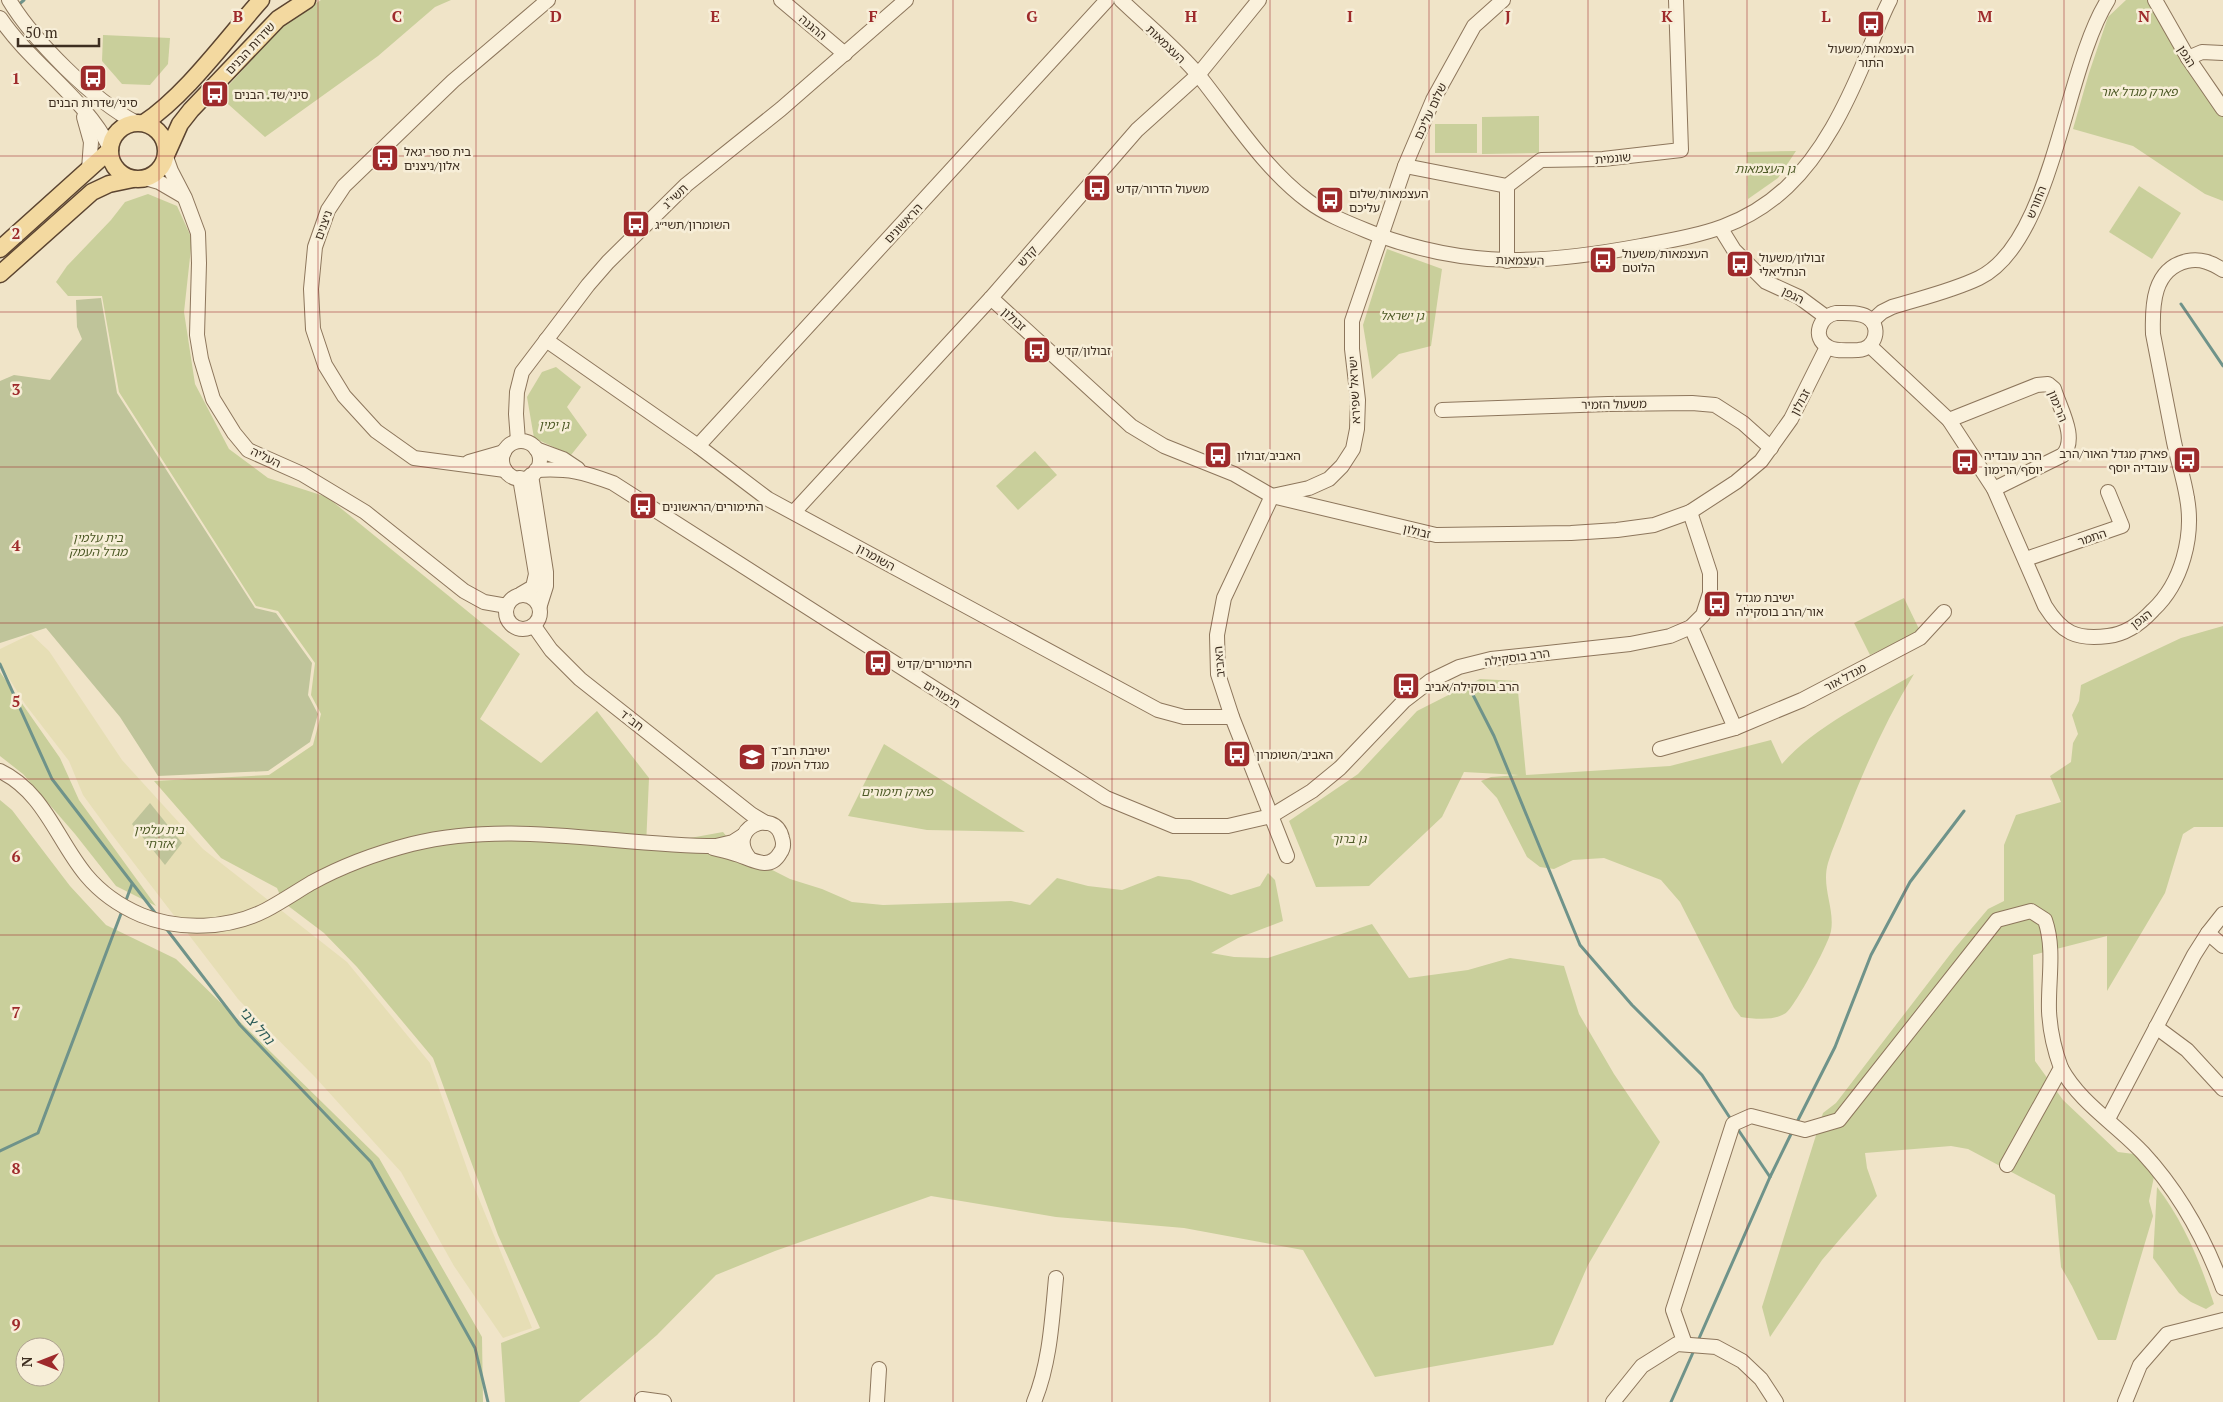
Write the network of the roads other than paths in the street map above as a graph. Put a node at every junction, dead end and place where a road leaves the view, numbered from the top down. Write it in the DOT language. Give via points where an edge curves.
graph roads {
  1 [pos="9,0"];
  2 [pos="260,0"];
  3 [pos="307,0"];
  4 [pos="548,0"];
  5 [pos="781,0"];
  6 [pos="906,0"];
  7 [pos="1107,0"];
  8 [pos="1122,0"];
  9 [pos="1259,0"];
  10 [pos="1503,0"];
  11 [pos="1676,0"];
  12 [pos="1890,0"];
  13 [pos="2108,0"];
  14 [pos="2155,0"];
  15 [pos="0,18"];
  16 [pos="2223,53"];
  17 [pos="845,54"];
  18 [pos="2188,58"];
  19 [pos="1198,75"];
  20 [pos="79,107"];
  21 [pos="2223,109"];
  22 [pos="140,122"];
  23 [pos="110,149"];
  24 [pos="166,155"];
  25 [pos="1404,166"];
  26 [pos="89,169"];
  27 [pos="139,178"];
  28 [pos="1506,186"];
  29 [pos="185,198"];
  30 [pos="1721,229"];
  31 [pos="1381,236"];
  32 [pos="0,249"];
  33 [pos="1507,261"];
  34 [pos="2223,270"];
  35 [pos="0,274"];
  36 [pos="990,298"];
  37 [pos="1826,317"];
  38 [pos="1872,321"];
  39 [pos="546,340"];
  40 [pos="1870,346"];
  41 [pos="1827,347"];
  42 [pos="1442,410"];
  43 [pos="1949,420"];
  44 [pos="518,441"];
  45 [pos="698,446"];
  46 [pos="1771,448"];
  47 [pos="536,449"];
  48 [pos="504,452"];
  49 [pos="461,464"];
  50 [pos="505,470"];
  51 [pos="580,471"];
  52 [pos="529,474"];
  53 [pos="1994,489"];
  54 [pos="2108,492"];
  55 [pos="1272,496"];
  56 [pos="794,512"];
  57 [pos="1690,512"];
  58 [pos="2026,559"];
  59 [pos="521,594"];
  60 [pos="507,606"];
  61 [pos="540,606"];
  62 [pos="1944,612"];
  63 [pos="534,626"];
  64 [pos="1691,627"];
  65 [pos="1232,717"];
  66 [pos="1735,728"];
  67 [pos="1660,749"];
  68 [pos="0,771"];
  69 [pos="739,804"];
  70 [pos="1271,816"];
  71 [pos="766,823"];
  72 [pos="745,833"];
  73 [pos="706,846"];
  74 [pos="1287,856"];
  75 [pos="750,859"];
  76 [pos="2223,914"];
  77 [pos="2208,933"];
  78 [pos="2223,946"];
  79 [pos="2156,1027"];
  80 [pos="2061,1068"];
  81 [pos="2223,1089"];
  82 [pos="2108,1119"];
  83 [pos="2006,1164"];
  84 [pos="1056,1278"];
  85 [pos="2223,1288"];
  86 [pos="2223,1320"];
  87 [pos="1685,1344"];
  88 [pos="879,1369"];
  89 [pos="642,1399"];
  90 [pos="664,1402"];
  91 [pos="877,1402"];
  92 [pos="1034,1402"];
  93 [pos="1613,1402"];
  94 [pos="1776,1402"];
  95 [pos="2125,1402"];
  1 -- 22 [label="street" via="26,24 100,99 119,114"];
  2 -- 22 [label="main road, שדרות הבנים" via="162,111"];
  3 -- 24 [label="main road, שדרות הבנים" via="278,19 191,110 180,124"];
  4 -- 49 [label="street, ניצנים" via="453,81 344,186 328,210 316,247 311,289 314,329 325,365 344,396 376,431 414,458"];
  5 -- 17 [label="street, ההגנה"];
  6 -- 17 [label="street, תשי\"ג"];
  7 -- 45 [label="street, הראשונים"];
  8 -- 19 [label="street, העצמאות"];
  9 -- 19 [label="street, קדש"];
  10 -- 25 [label="street, שלום עליכם" via="1474,26 1433,100"];
  11 -- 28 [label="street, שונמית" via="1681,150 1603,160 1541,160"];
  12 -- 30 [label="street, העצמאות" via="1852,88 1818,151 1788,186 1762,207"];
  13 -- 38 [label="street, החורש" via="2087,45 2040,195 2026,228 2005,258 1980,278 1892,307"];
  14 -- 18 [label="street, הגפן"];
  15 -- 20 [label="street"];
  16 -- 18 [label="street" via="2202,52"];
  17 -- 39 [label="street, תשי\"ג" via="686,185 608,262"];
  18 -- 21 [label="street, הגפן"];
  19 -- 31 [label="street, העצמאות" via="1272,169 1302,196 1350,224"];
  19 -- 36 [label="street, קדש" via="1137,130"];
  20 -- 23 [label="street"];
  20 -- 26 [label="street" via="91,142"];
  22 -- 23 [label="main road" via="125,125 117,131"];
  22 -- 24 [label="main road" via="154,127 161,134 166,143"];
  23 -- 26 [label="main road"];
  23 -- 27 [label="main road" via="116,168 124,175"];
  24 -- 27 [label="main road" via="159,170"];
  24 -- 29 [label="street, העליה"];
  25 -- 28 [label="street"];
  25 -- 31 [label="street, שלום עליכם"];
  26 -- 32 [label="main road"];
  27 -- 29 [label="street" via="159,182"];
  27 -- 35 [label="main road" via="109,184 92,192"];
  28 -- 33 [label="street"];
  29 -- 60 [label="street, העליה" via="195,221 199,246 197,335 201,359 213,399 234,433 248,450 302,474 366,512 464,590 484,602"];
  30 -- 33 [label="street, העצמאות" via="1578,257"];
  30 -- 37 [label="street, הגפן" via="1734,250 1766,282 1799,297"];
  31 -- 33 [label="street, העצמאות" via="1449,256"];
  31 -- 55 [label="street, ישראל שפירא" via="1352,320 1358,400 1353,449 1329,480"];
  34 -- 58 [label="street, הגפן" via="2204,260 2178,264 2168,270 2157,286 2152,311 2153,334 2189,515 2183,558 2174,583 2161,603 2130,629 2114,635 2099,637 2070,633 2056,623 2045,606"];
  36 -- 55 [label="street, זבולון" via="1131,426 1164,446 1234,474"];
  36 -- 56 [label="street, קדש"];
  37 -- 38 [label="street" via="1836,313 1862,314"];
  37 -- 41 [label="street" via="1819,326 1819,332"];
  38 -- 40 [label="street" via="1876,337"];
  39 -- 44 [label="street, תשי\"ג" via="522,372 517,392"];
  39 -- 45 [label="street, השומרון"];
  40 -- 41 [label="street" via="1864,350"];
  40 -- 43 [label="street, הגפן"];
  41 -- 46 [label="street, זבולון" via="1791,419"];
  42 -- 46 [label="street, משעול הזמיר" via="1617,404 1715,405 1743,423"];
  43 -- 53 [label="street, הגפן"];
  43 -- 53 [label="street, הרימון" via="2037,385 2048,384 2054,390 2070,438 2069,448 2063,455"];
  44 -- 47 [label="street" via="525,441"];
  44 -- 48 [label="street"];
  45 -- 56 [label="street, השומרון" via="768,499"];
  46 -- 57 [label="street, זבולון" via="1736,482"];
  47 -- 51 [label="street, תימורים" via="564,459"];
  47 -- 52 [label="street" via="539,463"];
  48 -- 49 [label="street, ניצנים"];
  48 -- 50 [label="street"];
  49 -- 50 [label="street, ניצנים"];
  50 -- 52 [label="street" via="512,476"];
  51 -- 52 [label="street, תימורים" via="559,468"];
  51 -- 70 [label="street, תימורים" via="614,483 1106,798 1174,826 1228,826"];
  52 -- 59 [label="street" via="536,574 532,587"];
  52 -- 61 [label="street" via="546,572"];
  53 -- 58 [label="street, הגפן"];
  54 -- 58 [label="street, התמר" via="2122,526"];
  55 -- 57 [label="street, זבולון" via="1436,535 1571,534 1617,530 1654,525"];
  55 -- 65 [label="street, האביב" via="1224,598 1217,635 1218,674"];
  56 -- 65 [label="street, השומרון" via="1158,710 1184,717"];
  57 -- 64 [label="street" via="1710,573 1710,593 1703,615"];
  59 -- 60 [label="street" via="512,598"];
  59 -- 61 [label="street" via="530,596"];
  60 -- 63 [label="street" via="507,619 516,628"];
  61 -- 63 [label="street" via="540,618"];
  62 -- 66 [label="street, מגדל אור" via="1920,638 1802,700"];
  63 -- 69 [label="street, חב\"ד" via="551,650 580,680"];
  64 -- 66 [label="street"];
  64 -- 70 [label="street, הרב בוסקילה" via="1670,636 1638,642 1491,659 1459,667 1430,681 1404,701 1332,775 1312,792"];
  65 -- 70 [label="street, האביב"];
  66 -- 67 [label="street, מגדל אור"];
  68 -- 73 [label="street" via="32,796 85,874 109,897 142,915 184,925 224,923 255,915 347,866 398,848 439,839 476,834 524,834"];
  69 -- 71 [label="street, חב\"ד"];
  69 -- 72 [label="street" via="746,822"];
  70 -- 74 [label="street, האביב"];
  71 -- 72 [label="street" via="753,825"];
  71 -- 75 [label="street" via="773,825 782,836 782,849 775,860 769,862 762,864"];
  72 -- 73 [label="street" via="725,845"];
  72 -- 75 [label="street" via="743,848"];
  73 -- 75 [label="street"];
  76 -- 77 [label="street"];
  77 -- 78 [label="street"];
  77 -- 79 [label="street"];
  79 -- 81 [label="street" via="2186,1050"];
  79 -- 82 [label="street"];
  80 -- 82 [label="street" via="2076,1091"];
  80 -- 83 [label="street"];
  80 -- 87 [label="street" via="2051,1030 2051,937 2045,920 2031,911 1997,920 1839,1120 1805,1130 1751,1116 1733,1124 1673,1310"];
  82 -- 85 [label="street" via="2143,1153 2176,1196 2202,1239"];
  84 -- 92 [label="street" via="1049,1346"];
  86 -- 95 [label="street" via="2166,1334 2140,1365"];
  87 -- 93 [label="street" via="1677,1344 1642,1366"];
  87 -- 94 [label="street" via="1716,1348 1742,1361 1761,1379"];
  88 -- 91 [label="street"];
  89 -- 90 [label="street"];
}
